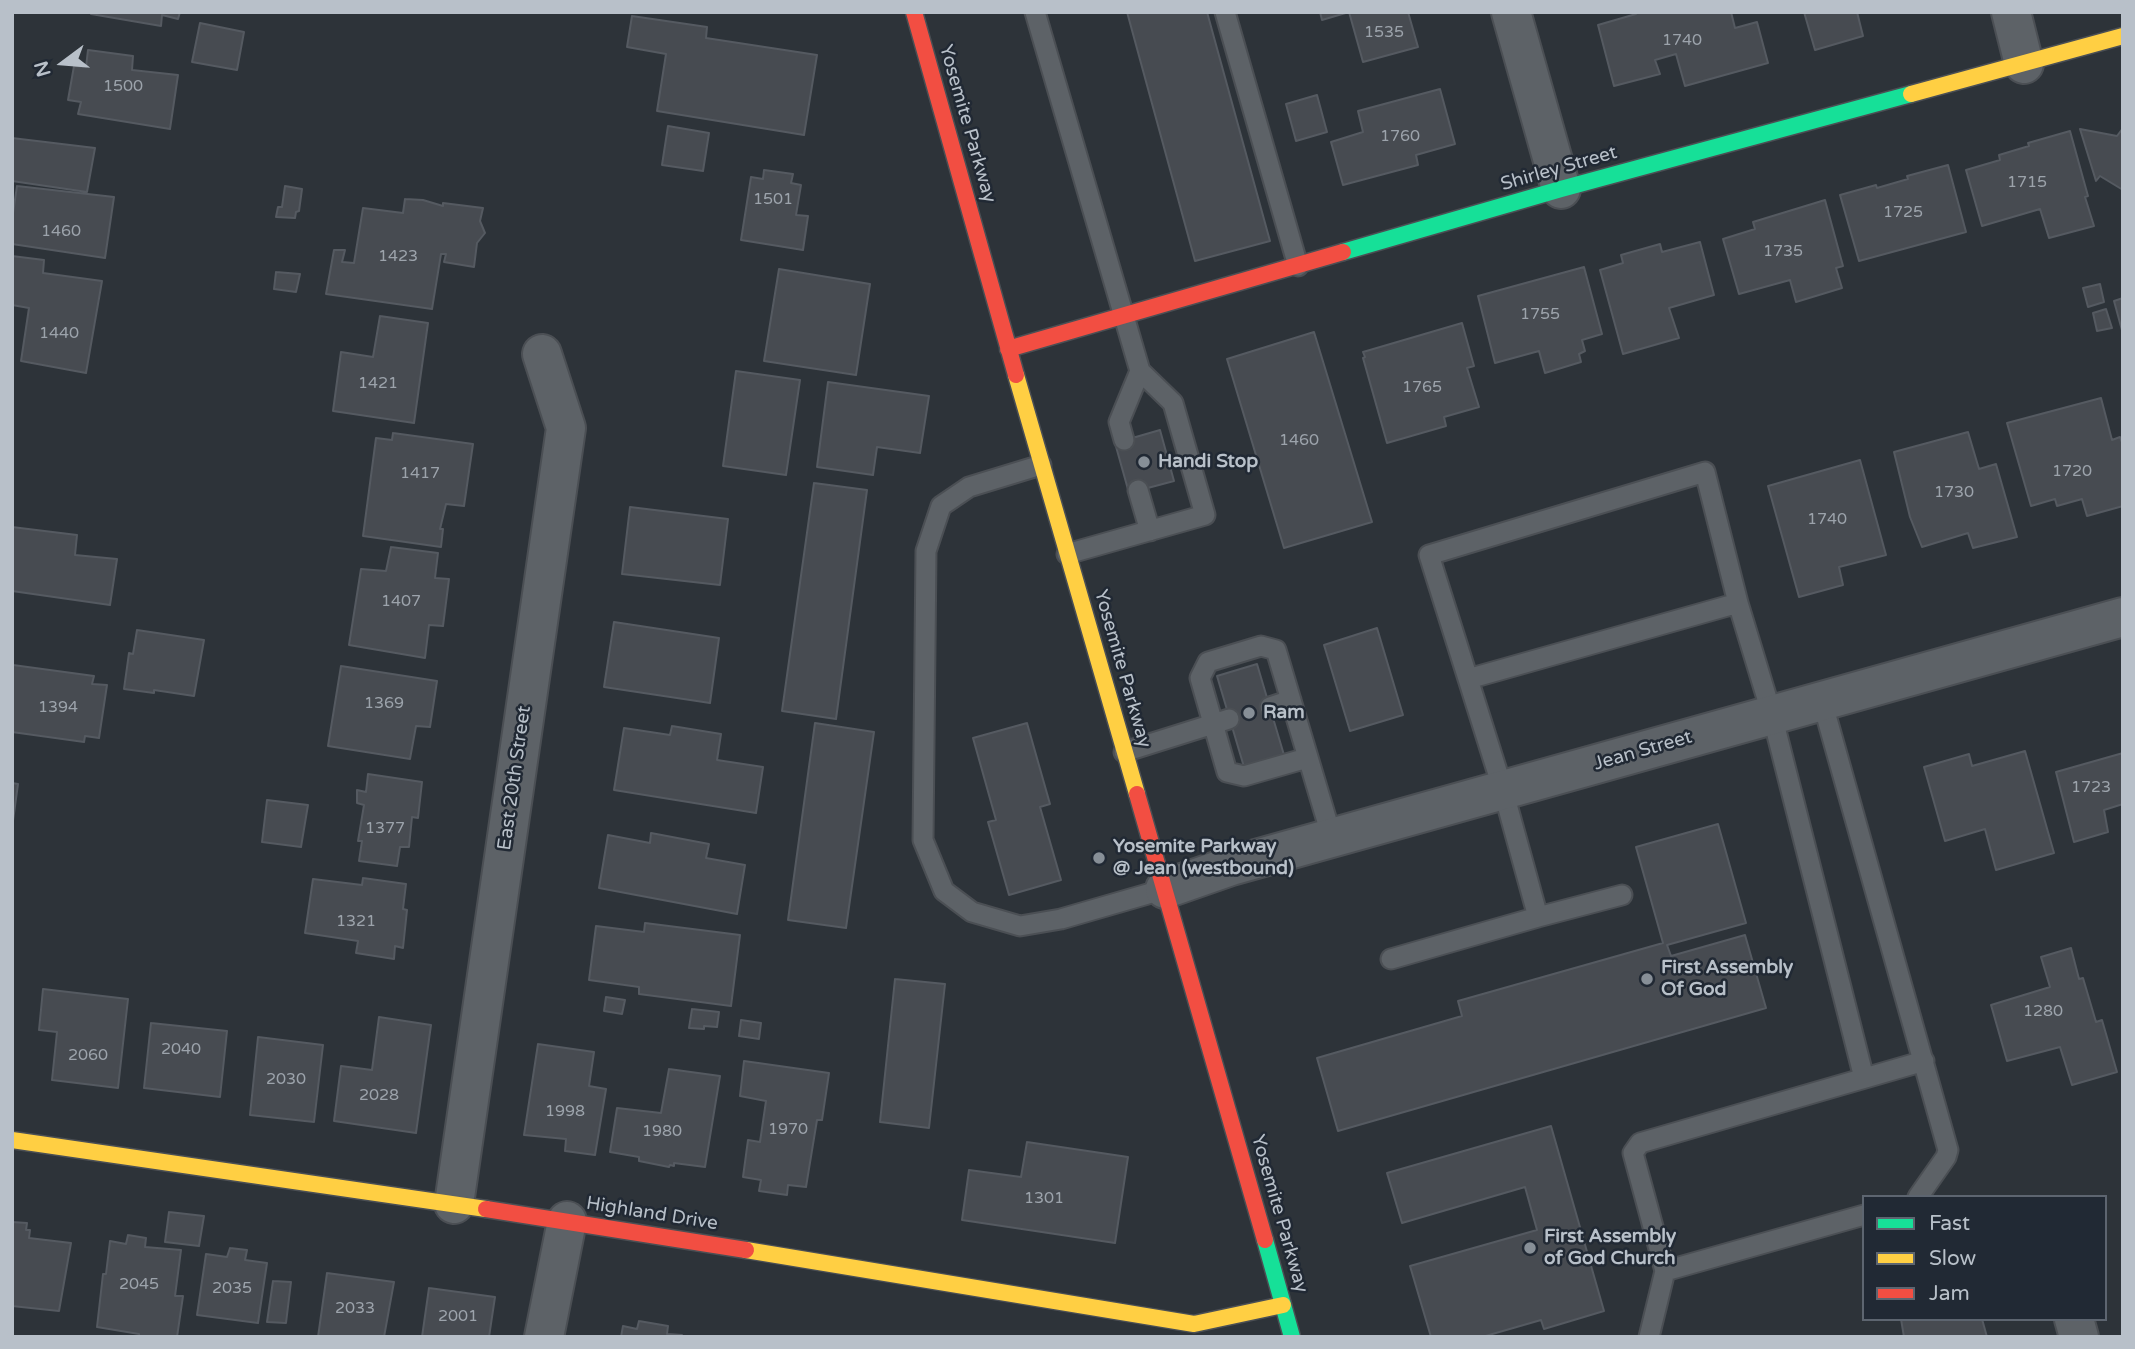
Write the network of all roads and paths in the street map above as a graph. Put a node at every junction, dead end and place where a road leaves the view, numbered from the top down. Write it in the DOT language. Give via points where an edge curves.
graph roads {
  1 [pos="914,12"];
  2 [pos="1035,12"];
  3 [pos="1225,12"];
  4 [pos="1511,12"];
  5 [pos="2011,12"];
  6 [pos="2123,36"];
  7 [pos="2024,64"];
  8 [pos="1561,189"];
  9 [pos="1298,266"];
  10 [pos="1124,317"];
  11 [pos="1008,349"];
  12 [pos="542,354"];
  13 [pos="1140,371"];
  14 [pos="1124,440"];
  15 [pos="1041,466"];
  16 [pos="1138,490"];
  17 [pos="1150,531"];
  18 [pos="1067,554"];
  19 [pos="1738,603"];
  20 [pos="2123,617"];
  21 [pos="1468,678"];
  22 [pos="1291,700"];
  23 [pos="1822,701"];
  24 [pos="1270,707"];
  25 [pos="1772,715"];
  26 [pos="1221,722"];
  27 [pos="1124,752"];
  28 [pos="1307,758"];
  29 [pos="1503,790"];
  30 [pos="1332,838"];
  31 [pos="1165,889"];
  32 [pos="1622,895"];
  33 [pos="1538,917"];
  34 [pos="1391,959"];
  35 [pos="1924,1061"];
  36 [pos="1864,1079"];
  37 [pos="12,1140"];
  38 [pos="1919,1195"];
  39 [pos="454,1204"];
  40 [pos="1862,1216"];
  41 [pos="567,1221"];
  42 [pos="1665,1271"];
  43 [pos="1283,1305"];
  44 [pos="544,1337"];
  45 [pos="1292,1337"];
  46 [pos="1649,1337"];
  1 -- 11 [label="street, Yosemite Parkway"];
  2 -- 10 [label="lane"];
  3 -- 9 [label="lane"];
  4 -- 8 [label="street"];
  5 -- 7 [label="street"];
  6 -- 7 [label="street, Shirley Street"];
  7 -- 8 [label="street, Shirley Street"];
  8 -- 9 [label="street, Shirley Street"];
  9 -- 10 [label="street, Shirley Street"];
  10 -- 11 [label="street, Shirley Street"];
  10 -- 13 [label="lane"];
  11 -- 15 [label="street, Yosemite Parkway"];
  12 -- 39 [label="street, East 20th Street" via="566,428"];
  13 -- 14 [label="lane" via="1119,422"];
  13 -- 17 [label="lane" via="1172,404 1205,515"];
  15 -- 18 [label="street, Yosemite Parkway"];
  15 -- 31 [label="lane" via="969,487 941,506 926,551 923,840 944,891 972,912 1020,926"];
  16 -- 17 [label="lane"];
  17 -- 18 [label="lane"];
  18 -- 27 [label="street, Yosemite Parkway"];
  19 -- 21 [label="lane"];
  19 -- 21 [label="lane" via="1706,472 1430,555"];
  19 -- 25 [label="lane"];
  20 -- 23 [label="street, Jean Street"];
  21 -- 29 [label="lane"];
  22 -- 24 [label="lane"];
  22 -- 26 [label="lane" via="1276,650 1261,646 1208,662 1200,678"];
  22 -- 28 [label="lane"];
  23 -- 25 [label="street, Jean Street"];
  23 -- 35 [label="lane"];
  25 -- 29 [label="street, Jean Street"];
  25 -- 36 [label="lane"];
  26 -- 27 [label="lane"];
  26 -- 28 [label="lane" via="1227,772 1244,776"];
  27 -- 31 [label="street, Yosemite Parkway"];
  28 -- 30 [label="lane"];
  29 -- 30 [label="street, Jean Street"];
  29 -- 33 [label="lane"];
  30 -- 31 [label="street, Jean Street"];
  31 -- 43 [label="street, Yosemite Parkway"];
  32 -- 33 [label="lane"];
  33 -- 34 [label="lane"];
  35 -- 36 [label="lane"];
  35 -- 38 [label="lane" via="1948,1150"];
  36 -- 42 [label="lane" via="1640,1143 1633,1153"];
  37 -- 39 [label="street, Highland Drive"];
  39 -- 41 [label="street, Highland Drive"];
  40 -- 42 [label="lane"];
  41 -- 43 [label="street, Highland Drive" via="1194,1324"];
  41 -- 44 [label="street"];
  42 -- 46 [label="lane"];
  43 -- 45 [label="street, Yosemite Parkway"];
}
